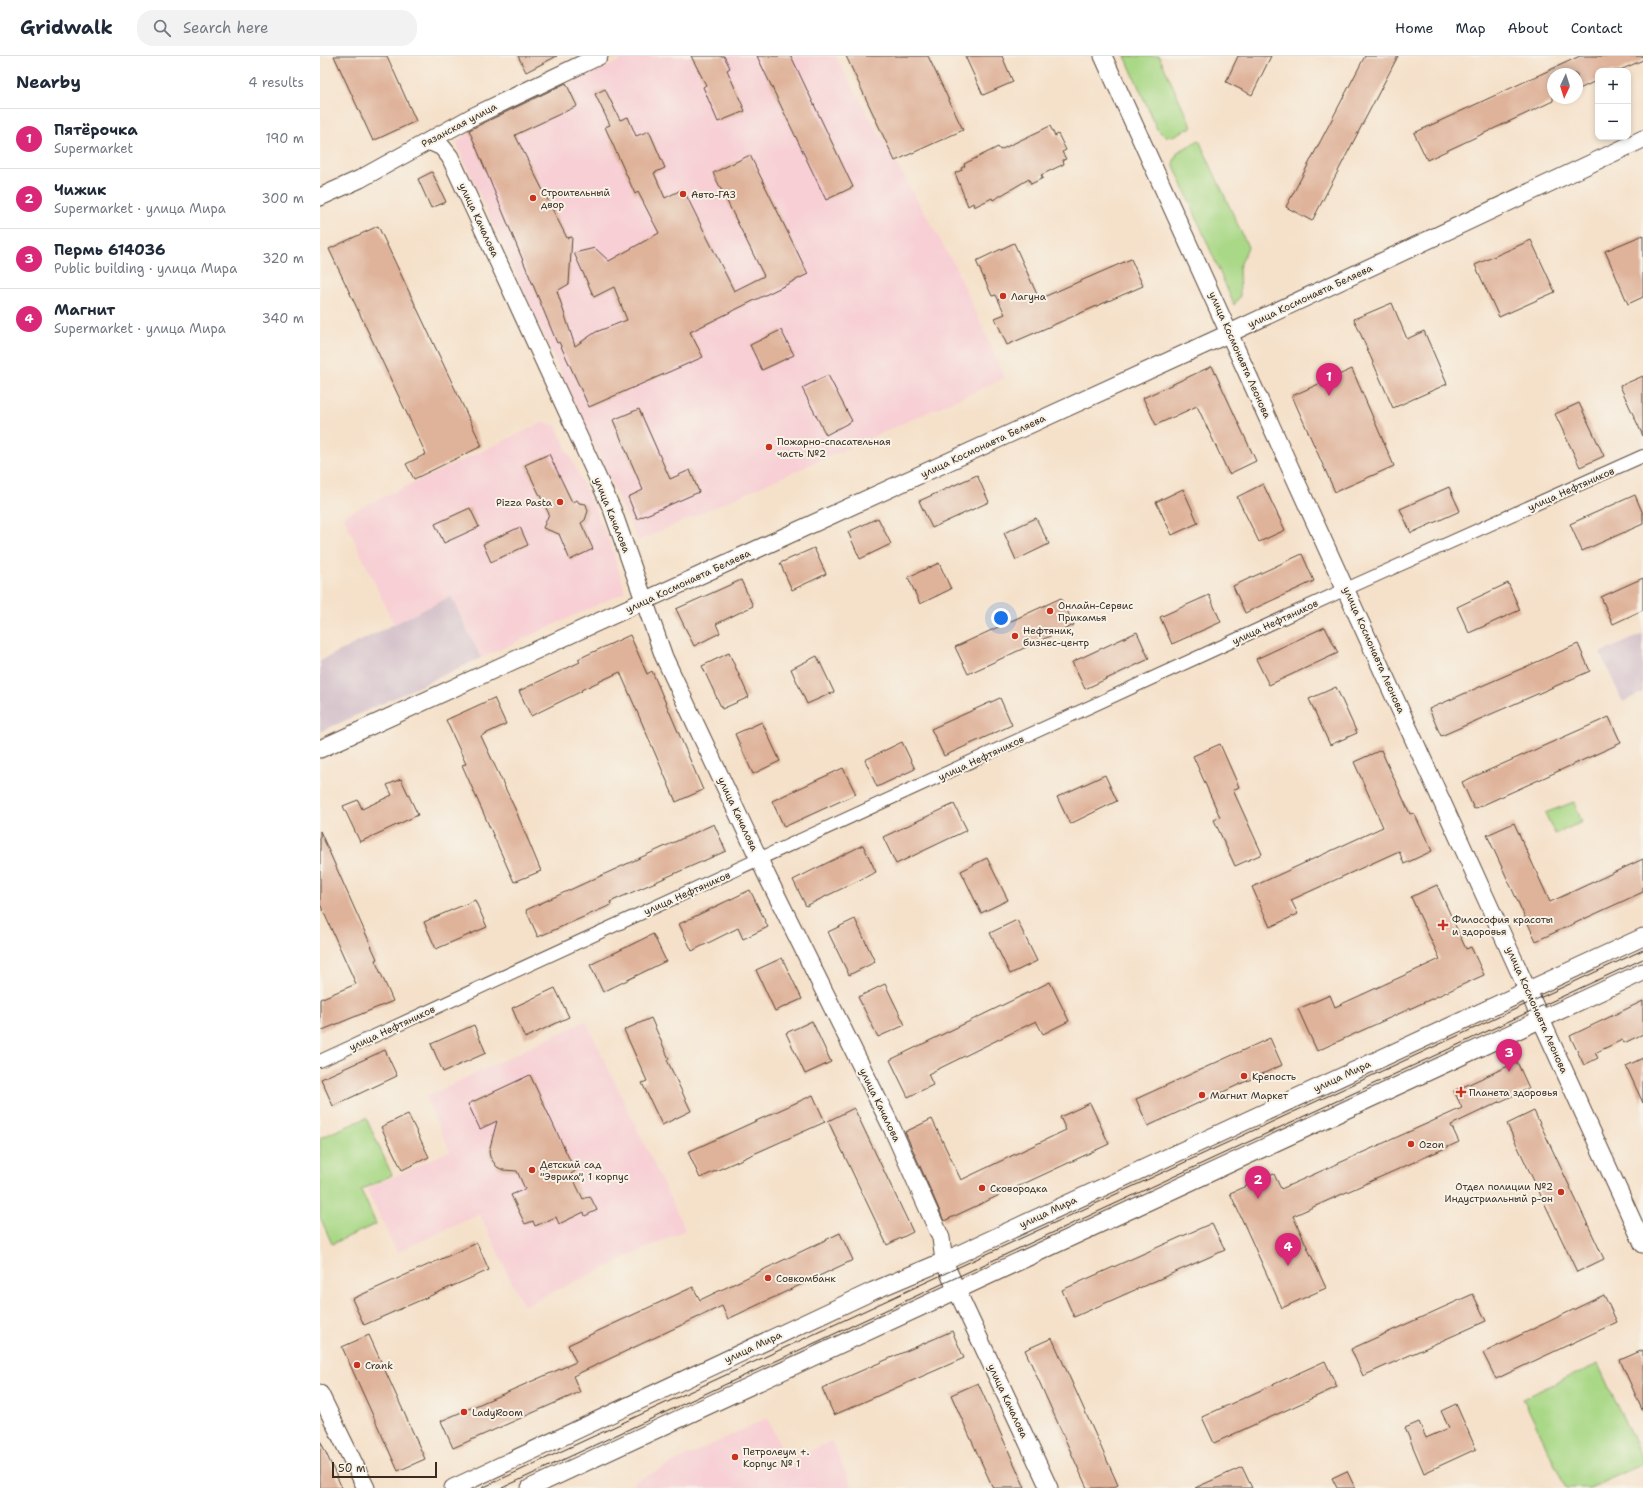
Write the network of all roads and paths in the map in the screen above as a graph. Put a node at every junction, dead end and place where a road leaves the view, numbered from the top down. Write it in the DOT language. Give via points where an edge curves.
graph roads {
  1 [pos="599,56"];
  2 [pos="1103,56"];
  3 [pos="1643,139"];
  4 [pos="429,141"];
  5 [pos="320,197"];
  6 [pos="1230,333"];
  7 [pos="1643,456"];
  8 [pos="1346,590"];
  9 [pos="644,601"];
  10 [pos="320,749"];
  11 [pos="760,860"];
  12 [pos="1643,937"];
  13 [pos="1643,972"];
  14 [pos="1528,990"];
  15 [pos="1541,1019"];
  16 [pos="320,1061"];
  17 [pos="1643,1244"];
  18 [pos="944,1261"];
  19 [pos="957,1290"];
  20 [pos="320,1394"];
  21 [pos="366,1488"];
  22 [pos="453,1488"];
  23 [pos="530,1488"];
  24 [pos="1049,1488"];
  1 -- 4 [label="main road, Рязанская улица" via="472,117"];
  2 -- 6 [label="main road, улица Космонавта Леонова"];
  3 -- 6 [label="main road, улица Космонавта Беляева"];
  4 -- 5 [label="main road, Рязанская улица"];
  4 -- 9 [label="main road, улица Качалова" via="442,148 450,157 612,509"];
  6 -- 8 [label="main road, улица Космонавта Леонова"];
  6 -- 9 [label="main road, улица Космонавта Беляева"];
  7 -- 8 [label="street, улица Нефтяников"];
  8 -- 11 [label="street, улица Нефтяников"];
  8 -- 14 [label="main road, улица Космонавта Леонова"];
  9 -- 10 [label="main road, улица Космонавта Беляева"];
  9 -- 11 [label="main road, улица Качалова" via="664,657"];
  11 -- 16 [label="street, улица Нефтяников"];
  11 -- 18 [label="main road, улица Качалова" via="892,1128 941,1238"];
  12 -- 14 [label="main road, улица Мира"];
  13 -- 15 [label="main road"];
  14 -- 15 [label="main road, улица Космонавта Леонова"];
  14 -- 18 [label="main road, улица Мира"];
  15 -- 17 [label="main road, улица Космонавта Леонова"];
  15 -- 19 [label="main road"];
  18 -- 19 [label="main road, улица Качалова"];
  18 -- 22 [label="main road, улица Мира" via="873,1291"];
  19 -- 23 [label="main road"];
  19 -- 24 [label="main road, улица Качалова"];
  20 -- 21 [label="main road"];
}
